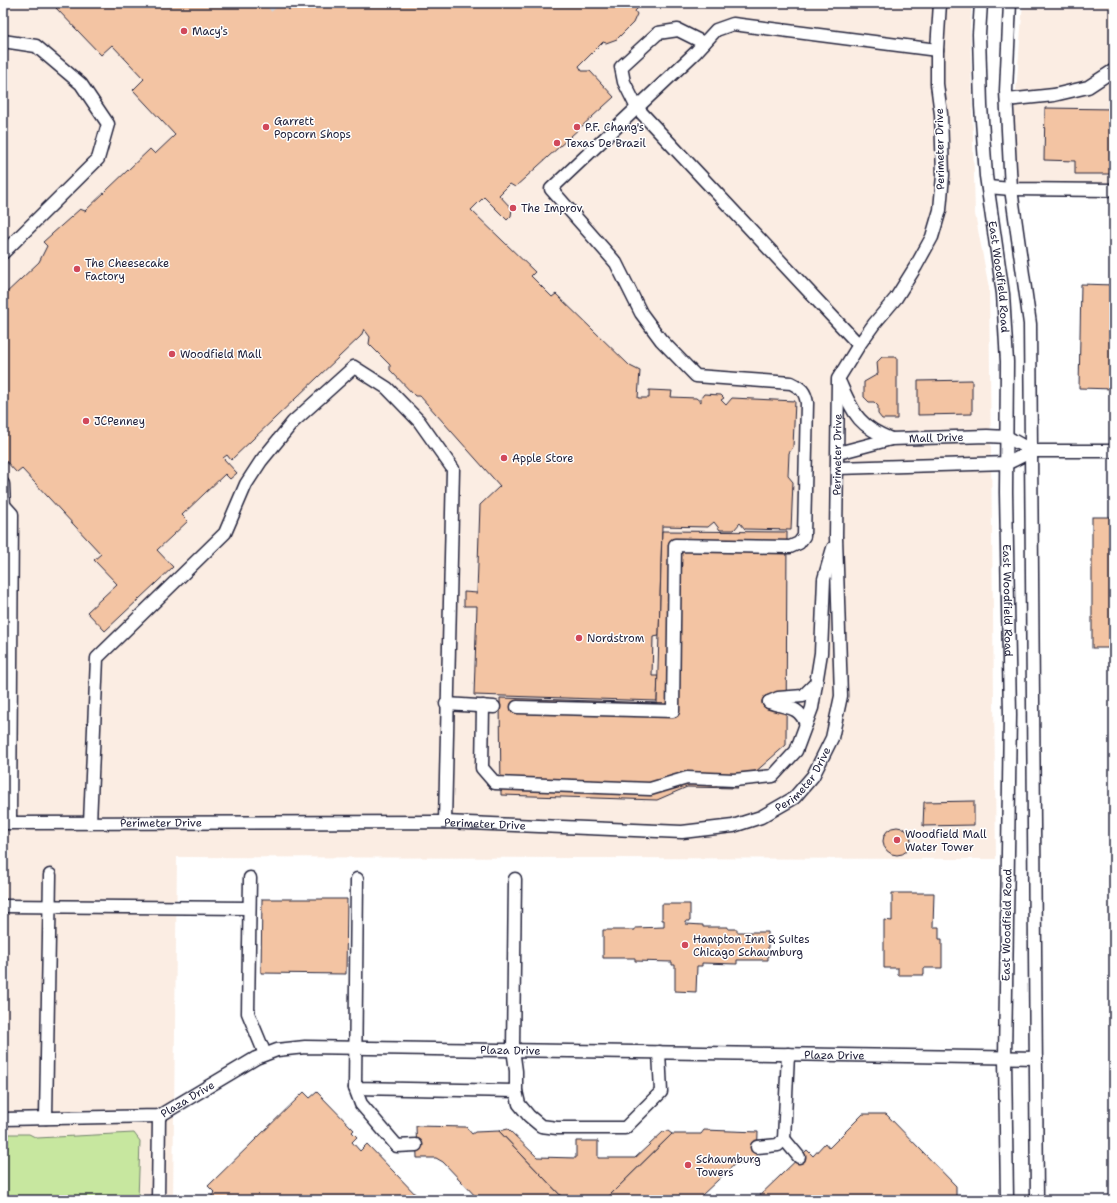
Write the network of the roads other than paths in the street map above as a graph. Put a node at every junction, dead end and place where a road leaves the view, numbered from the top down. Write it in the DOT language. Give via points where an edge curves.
graph roads {
  1 [pos="940,3"];
  2 [pos="981,3"];
  3 [pos="1010,3"];
  4 [pos="3,41"];
  5 [pos="704,44"];
  6 [pos="937,50"];
  7 [pos="1114,70"];
  8 [pos="1007,100"];
  9 [pos="637,108"];
  10 [pos="988,187"];
  11 [pos="1011,189"];
  12 [pos="1114,190"];
  13 [pos="3,253"];
  14 [pos="859,345"];
  15 [pos="838,379"];
  16 [pos="1007,437"];
  17 [pos="891,439"];
  18 [pos="1032,451"];
  19 [pos="1114,452"];
  20 [pos="838,453"];
  21 [pos="1008,462"];
  22 [pos="837,468"];
  23 [pos="3,484"];
  24 [pos="4,505"];
  25 [pos="836,537"];
  26 [pos="816,683"];
  27 [pos="446,704"];
  28 [pos="517,707"];
  29 [pos="806,724"];
  30 [pos="445,822"];
  31 [pos="6,823"];
  32 [pos="90,823"];
  33 [pos="50,875"];
  34 [pos="250,878"];
  35 [pos="357,879"];
  36 [pos="516,879"];
  37 [pos="3,906"];
  38 [pos="49,907"];
  39 [pos="249,908"];
  40 [pos="357,1046"];
  41 [pos="513,1049"];
  42 [pos="659,1052"];
  43 [pos="265,1054"];
  44 [pos="788,1054"];
  45 [pos="1005,1058"];
  46 [pos="1036,1058"];
  47 [pos="355,1088"];
  48 [pos="516,1091"];
  49 [pos="159,1116"];
  50 [pos="46,1118"];
  51 [pos="3,1119"];
  52 [pos="784,1139"];
  53 [pos="416,1145"];
  54 [pos="757,1147"];
  55 [pos="799,1158"];
  56 [pos="158,1200"];
  57 [pos="1007,1200"];
  58 [pos="1037,1200"];
  1 -- 6 [label="street, Perimeter Drive"];
  2 -- 10 [label="street, East Woodfield Road" via="978,34"];
  3 -- 8 [label="street, East Woodfield Road"];
  4 -- 13 [label="street" via="36,46 81,84 108,124 98,159"];
  5 -- 6 [label="street" via="716,30 733,24"];
  5 -- 9 [label="street"];
  5 -- 9 [label="street" via="678,30 658,33 622,67 624,82"];
  6 -- 14 [label="street, Perimeter Drive" via="943,175 940,210 932,237 916,266 896,298"];
  7 -- 8 [label="street" via="1088,87 1054,95"];
  8 -- 11 [label="street, East Woodfield Road"];
  9 -- 14 [label="street"];
  9 -- 28 [label="street" via="551,189 616,263 641,313 661,340 696,376 791,383 806,393 804,536 799,543 790,547 675,545 673,711"];
  10 -- 11 [label="street"];
  10 -- 16 [label="street, East Woodfield Road" via="1005,315"];
  11 -- 12 [label="street"];
  11 -- 18 [label="street, East Woodfield Road" via="1030,324"];
  14 -- 15 [label="street, Perimeter Drive"];
  15 -- 17 [label="street" via="862,424"];
  15 -- 20 [label="street, Perimeter Drive"];
  16 -- 17 [label="street, Mall Drive"];
  16 -- 18 [label="street"];
  16 -- 21 [label="street, East Woodfield Road"];
  17 -- 20 [label="street, Mall Drive"];
  18 -- 19 [label="street"];
  18 -- 21 [label="street"];
  18 -- 46 [label="street, East Woodfield Road"];
  20 -- 22 [label="street, Perimeter Drive"];
  21 -- 22 [label="street"];
  21 -- 45 [label="street, East Woodfield Road" via="1006,492 1010,715"];
  22 -- 25 [label="street, Perimeter Drive"];
  23 -- 24 [label="street"];
  24 -- 31 [label="street" via="12,514"];
  25 -- 26 [label="street" via="824,579 822,653"];
  25 -- 30 [label="street, Perimeter Drive" via="841,696 832,738 813,776 794,798 761,817 733,826 682,832"];
  26 -- 29 [label="street" via="812,708"];
  26 -- 29 [label="street" via="803,696 778,698 769,702 795,708 803,715"];
  27 -- 29 [label="street" via="488,707 482,768 495,783 650,789 686,778 734,780 773,776 796,751"];
  27 -- 30 [label="street"];
  27 -- 32 [label="street" via="453,469 419,421 398,399 387,388 354,367 293,422 261,461 246,484 225,533 97,658"];
  30 -- 32 [label="street, Perimeter Drive"];
  31 -- 32 [label="street, Perimeter Drive"];
  33 -- 38 [label="street"];
  34 -- 39 [label="street"];
  35 -- 40 [label="street"];
  36 -- 41 [label="street"];
  37 -- 38 [label="street"];
  38 -- 39 [label="street"];
  38 -- 50 [label="street"];
  39 -- 43 [label="street" via="248,1013"];
  40 -- 41 [label="street, Plaza Drive"];
  40 -- 43 [label="street, Plaza Drive" via="305,1047"];
  40 -- 47 [label="street"];
  41 -- 42 [label="street, Plaza Drive"];
  41 -- 48 [label="street"];
  42 -- 44 [label="street, Plaza Drive"];
  42 -- 48 [label="street" via="660,1092 625,1128 542,1126 519,1104"];
  43 -- 49 [label="street, Plaza Drive" via="230,1072"];
  44 -- 45 [label="street, Plaza Drive"];
  44 -- 52 [label="street"];
  45 -- 46 [label="street, Plaza Drive"];
  45 -- 57 [label="street, East Woodfield Road"];
  46 -- 58 [label="street, East Woodfield Road"];
  47 -- 48 [label="street"];
  47 -- 53 [label="street" via="361,1104 397,1146"];
  49 -- 50 [label="street, Plaza Drive"];
  49 -- 56 [label="street"];
  50 -- 51 [label="street, Plaza Drive"];
  52 -- 54 [label="street" via="778,1145"];
  52 -- 55 [label="street"];
}
